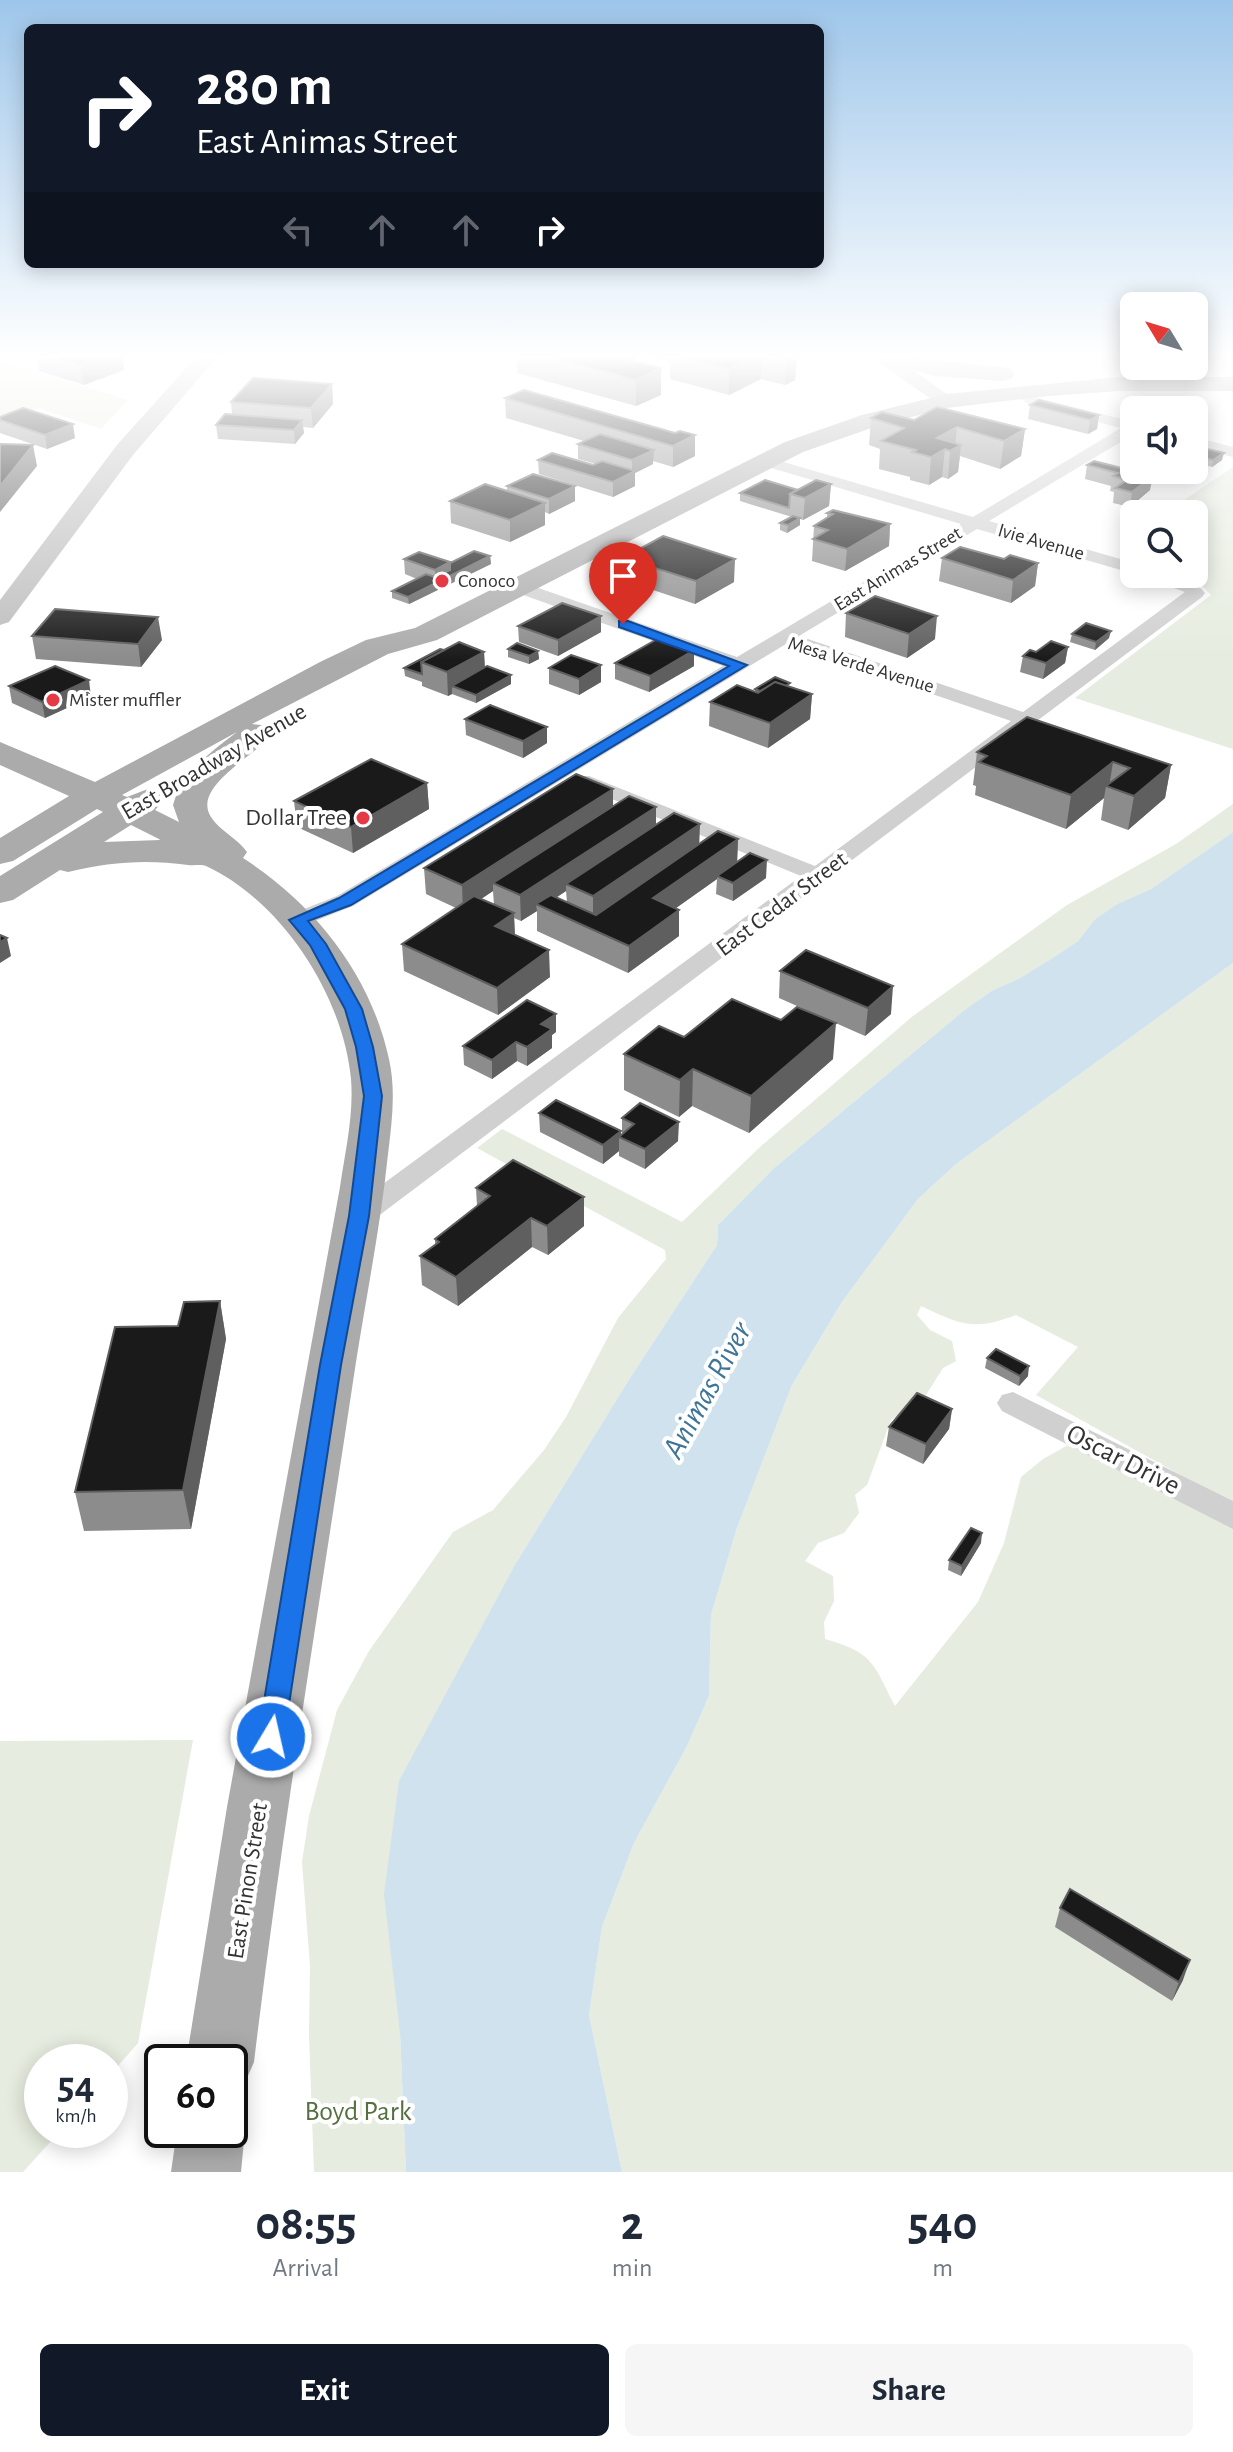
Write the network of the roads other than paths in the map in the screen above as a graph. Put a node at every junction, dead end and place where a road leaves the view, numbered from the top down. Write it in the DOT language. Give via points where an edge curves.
graph roads {
  1 [pos="119,457"];
  2 [pos="772,457"];
  3 [pos="1084,457"];
  4 [pos="764,461"];
  5 [pos="975,523"];
  6 [pos="1120,565"];
  7 [pos="518,587"];
  8 [pos="1193,588"];
  9 [pos="0,617"];
  10 [pos="426,634"];
  11 [pos="784,637"];
  12 [pos="740,665"];
  13 [pos="1028,720"];
  14 [pos="257,733"];
  15 [pos="5,754"];
  16 [pos="561,772"];
  17 [pos="112,804"];
  18 [pos="0,852"];
  19 [pos="215,858"];
  20 [pos="820,876"];
  21 [pos="2,890"];
  22 [pos="280,904"];
  23 [pos="359,1216"];
  24 [pos="1013,1403"];
  25 [pos="1233,1516"];
  26 [pos="223,2044"];
  27 [pos="209,2148"];
  28 [pos="206,2172"];
  1 -- 9 [label="main road"];
  2 -- 4 [label="main road, East Broadway Avenue"];
  3 -- 5 [label="street, East Animas Street"];
  4 -- 5 [label="street, Ivie Avenue"];
  4 -- 7 [label="main road, East Broadway Avenue"];
  5 -- 6 [label="street, Ivie Avenue"];
  5 -- 11 [label="street, East Animas Street"];
  7 -- 10 [label="main road, East Broadway Avenue"];
  7 -- 12 [label="street"];
  8 -- 13 [label="street, East Cedar Street" via="1196,593"];
  10 -- 14 [label="main road, East Broadway Avenue" via="406,656"];
  10 -- 17 [label="main road, East Broadway Avenue" via="377,647"];
  11 -- 12 [label="street, Mesa Verde Avenue"];
  11 -- 13 [label="street, Mesa Verde Avenue"];
  12 -- 16 [label="street"];
  13 -- 20 [label="street, East Cedar Street"];
  14 -- 17 [label="main road, East Broadway Avenue"];
  14 -- 22 [label="main road" via="196,785 190,808 195,820"];
  15 -- 17 [label="main road, East Pinon Street"];
  15 -- 18 [label="main road" via="28,802"];
  16 -- 20 [label="street"];
  16 -- 22 [label="street" via="345,901"];
  17 -- 18 [label="main road, East Broadway Avenue"];
  17 -- 19 [label="main road, East Pinon Street"];
  17 -- 21 [label="main road, East Broadway Avenue"];
  19 -- 21 [label="main road" via="144,849 102,852 57,864"];
  19 -- 22 [label="main road, East Pinon Street"];
  20 -- 23 [label="street, East Cedar Street"];
  22 -- 23 [label="main road, East Pinon Street" via="318,944 353,1009 365,1047 373,1096"];
  23 -- 26 [label="main road, East Pinon Street"];
  24 -- 25 [label="street, Oscar Drive"];
  27 -- 28 [label="main road"];
}
